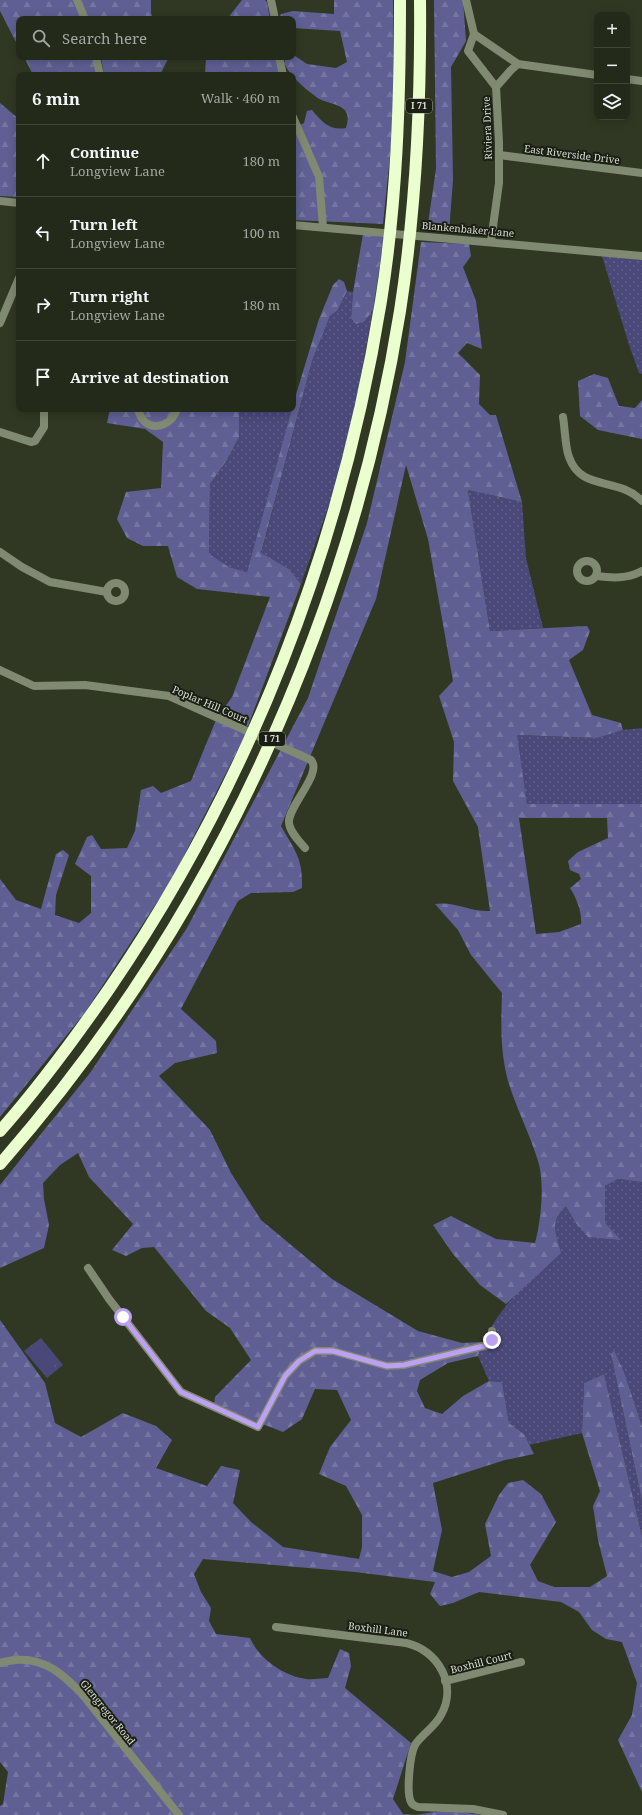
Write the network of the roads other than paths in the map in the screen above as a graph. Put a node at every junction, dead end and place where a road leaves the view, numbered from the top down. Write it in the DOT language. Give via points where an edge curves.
graph roads {
  1 [pos="77,0"];
  2 [pos="271,0"];
  3 [pos="400,0"];
  4 [pos="420,0"];
  5 [pos="466,0"];
  6 [pos="84,16"];
  7 [pos="274,16"];
  8 [pos="474,34"];
  9 [pos="97,60"];
  10 [pos="280,60"];
  11 [pos="518,64"];
  12 [pos="99,72"];
  13 [pos="282,72"];
  14 [pos="594,75"];
  15 [pos="630,79"];
  16 [pos="642,81"];
  17 [pos="496,87"];
  18 [pos="296,124"];
  19 [pos="499,155"];
  20 [pos="642,173"];
  21 [pos="0,201"];
  22 [pos="16,203"];
  23 [pos="296,226"];
  24 [pos="323,227"];
  25 [pos="492,241"];
  26 [pos="642,256"];
  27 [pos="16,285"];
  28 [pos="0,324"];
  29 [pos="44,412"];
  30 [pos="139,412"];
  31 [pos="175,412"];
  32 [pos="564,417"];
  33 [pos="0,432"];
  34 [pos="642,501"];
  35 [pos="0,552"];
  36 [pos="642,571"];
  37 [pos="596,576"];
  38 [pos="107,592"];
  39 [pos="0,670"];
  40 [pos="305,848"];
  41 [pos="0,1131"];
  42 [pos="0,1164"];
  43 [pos="88,1268"];
  44 [pos="492,1332"];
  45 [pos="276,1627"];
  46 [pos="521,1662"];
  47 [pos="0,1663"];
  48 [pos="445,1681"];
  49 [pos="179,1815"];
  50 [pos="503,1815"];
  1 -- 6 [label="street"];
  2 -- 7 [label="street"];
  3 -- 41 [label="highway, I 71" via="399,119 387,256 366,384 335,511 304,608 260,719 208,827 146,932 87,1021"];
  4 -- 42 [label="highway, I 71" via="420,96 408,254 390,367 372,450 333,585 312,643 264,756 202,878 143,974 80,1066"];
  5 -- 8 [label="street, Riviera Drive"];
  8 -- 11 [label="street"];
  8 -- 17 [label="street, Riviera Drive" via="468,51"];
  9 -- 12 [label="street"];
  10 -- 13 [label="street"];
  11 -- 14 [label="street"];
  11 -- 17 [label="street"];
  15 -- 16 [label="street"];
  17 -- 19 [label="street, Riviera Drive"];
  18 -- 24 [label="street" via="319,177"];
  19 -- 20 [label="street, East Riverside Drive"];
  19 -- 25 [label="street, Riviera Drive" via="498,200"];
  21 -- 22 [label="street"];
  23 -- 24 [label="street, Blankenbaker Lane"];
  24 -- 25 [label="street, Blankenbaker Lane"];
  25 -- 26 [label="street, Blankenbaker Lane"];
  27 -- 28 [label="street"];
  29 -- 33 [label="street" via="44,427 34,442"];
  30 -- 31 [label="street" via="142,419 156,426 167,423"];
  32 -- 34 [label="street" via="568,454 574,468 593,481 629,490"];
  35 -- 38 [label="street" via="22,568 50,582"];
  36 -- 37 [label="street" via="628,577"];
  39 -- 40 [label="street, Poplar Hill Court" via="34,686 85,685 169,696 311,760 313,763 310,777 289,819 290,828"];
  43 -- 44 [label="street" via="181,1392 258,1427 285,1376 299,1361 315,1351 333,1351 387,1366 404,1365 488,1345 492,1340"];
  45 -- 48 [label="street, Boxhill Lane" via="414,1644 435,1658"];
  46 -- 48 [label="street, Boxhill Court"];
  47 -- 49 [label="street, Glengregor Road" via="24,1659 42,1663 67,1678"];
  48 -- 50 [label="street, Boxhill Lane" via="448,1691 444,1710 416,1743 412,1754 410,1800 418,1807 473,1809"];
}
